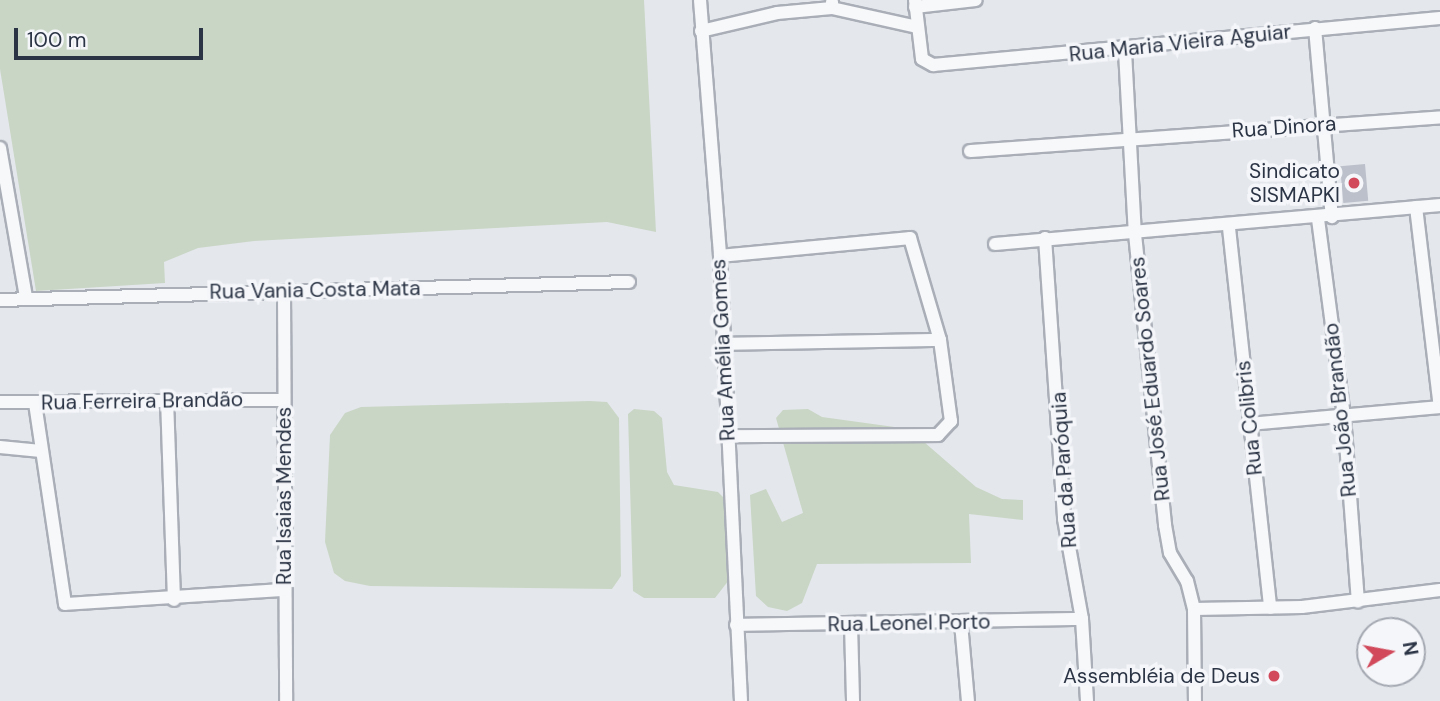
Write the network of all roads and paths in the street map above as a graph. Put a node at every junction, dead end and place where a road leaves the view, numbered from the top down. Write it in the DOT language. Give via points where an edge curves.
graph roads {
  1 [pos="699,0"];
  2 [pos="976,0"];
  3 [pos="832,4"];
  4 [pos="915,4"];
  5 [pos="1440,18"];
  6 [pos="918,27"];
  7 [pos="1315,28"];
  8 [pos="701,31"];
  9 [pos="1125,51"];
  10 [pos="1440,117"];
  11 [pos="1321,125"];
  12 [pos="1128,137"];
  13 [pos="0,148"];
  14 [pos="970,151"];
  15 [pos="1440,205"];
  16 [pos="1416,207"];
  17 [pos="1332,217"];
  18 [pos="1318,219"];
  19 [pos="1229,228"];
  20 [pos="1135,234"];
  21 [pos="1045,238"];
  22 [pos="995,244"];
  23 [pos="720,256"];
  24 [pos="629,282"];
  25 [pos="284,290"];
  26 [pos="26,297"];
  27 [pos="0,300"];
  28 [pos="940,340"];
  29 [pos="723,344"];
  30 [pos="167,399"];
  31 [pos="283,400"];
  32 [pos="0,402"];
  33 [pos="34,403"];
  34 [pos="1440,407"];
  35 [pos="1343,416"];
  36 [pos="1249,424"];
  37 [pos="727,436"];
  38 [pos="0,447"];
  39 [pos="41,451"];
  40 [pos="284,590"];
  41 [pos="1440,590"];
  42 [pos="174,600"];
  43 [pos="1358,601"];
  44 [pos="1270,608"];
  45 [pos="1195,609"];
  46 [pos="1083,619"];
  47 [pos="961,623"];
  48 [pos="851,624"];
  49 [pos="736,625"];
  50 [pos="286,701"];
  51 [pos="741,701"];
  52 [pos="853,701"];
  53 [pos="968,701"];
  54 [pos="1087,701"];
  55 [pos="1195,701"];
  1 -- 8 [label="street, Rua Amélia Gomes"];
  2 -- 4 [label="street"];
  3 -- 6 [label="street"];
  3 -- 8 [label="street"];
  4 -- 6 [label="street"];
  5 -- 7 [label="street, Rua Maria Vieira Aguiar"];
  6 -- 9 [label="street, Rua Maria Vieira Aguiar" via="922,59 933,65"];
  7 -- 9 [label="street, Rua Maria Vieira Aguiar"];
  7 -- 11 [label="street"];
  8 -- 23 [label="street, Rua Amélia Gomes"];
  9 -- 12 [label="street, Rua José Eduardo Soares"];
  10 -- 11 [label="street, Rua Dinora"];
  11 -- 12 [label="street, Rua Dinora"];
  11 -- 17 [label="street"];
  12 -- 14 [label="street, Rua Dinora"];
  12 -- 20 [label="street, Rua José Eduardo Soares"];
  13 -- 26 [label="street"];
  15 -- 16 [label="street"];
  16 -- 17 [label="street"];
  16 -- 34 [label="street"];
  17 -- 18 [label="street"];
  18 -- 19 [label="street"];
  18 -- 35 [label="street, Rua João Brandão"];
  19 -- 20 [label="street"];
  19 -- 36 [label="street, Rua Colibris"];
  20 -- 21 [label="street"];
  20 -- 45 [label="street, Rua José Eduardo Soares" via="1167,541"];
  21 -- 22 [label="street"];
  21 -- 46 [label="street, Rua da Paróquia" via="1064,519"];
  23 -- 28 [label="street" via="910,238"];
  23 -- 29 [label="street, Rua Amélia Gomes"];
  24 -- 25 [label="street, Rua Vania Costa Mata"];
  25 -- 26 [label="street, Rua Vania Costa Mata"];
  25 -- 31 [label="street, Rua Isaias Mendes"];
  26 -- 27 [label="street, Rua Vania Costa Mata"];
  28 -- 29 [label="street"];
  28 -- 37 [label="street" via="951,421 938,435"];
  29 -- 37 [label="street, Rua Amélia Gomes"];
  30 -- 31 [label="street, Rua Ferreira Brandão"];
  30 -- 33 [label="street, Rua Ferreira Brandão"];
  30 -- 42 [label="street"];
  31 -- 40 [label="street, Rua Isaias Mendes"];
  32 -- 33 [label="street, Rua Ferreira Brandão"];
  33 -- 39 [label="street"];
  34 -- 35 [label="street"];
  35 -- 36 [label="street"];
  35 -- 43 [label="street, Rua João Brandão"];
  36 -- 44 [label="street, Rua Colibris"];
  37 -- 49 [label="street, Rua Amélia Gomes"];
  38 -- 39 [label="street"];
  39 -- 42 [label="street" via="65,604"];
  40 -- 42 [label="street"];
  40 -- 50 [label="street, Rua Isaias Mendes"];
  41 -- 43 [label="street"];
  43 -- 44 [label="street"];
  44 -- 45 [label="street"];
  45 -- 55 [label="street, Rua José Eduardo Soares"];
  46 -- 47 [label="street, Rua Leonel Porto"];
  46 -- 54 [label="street, Rua da Paróquia"];
  47 -- 48 [label="street, Rua Leonel Porto"];
  47 -- 53 [label="street"];
  48 -- 49 [label="street, Rua Leonel Porto"];
  48 -- 52 [label="street"];
  49 -- 51 [label="street, Rua Amélia Gomes"];
}
